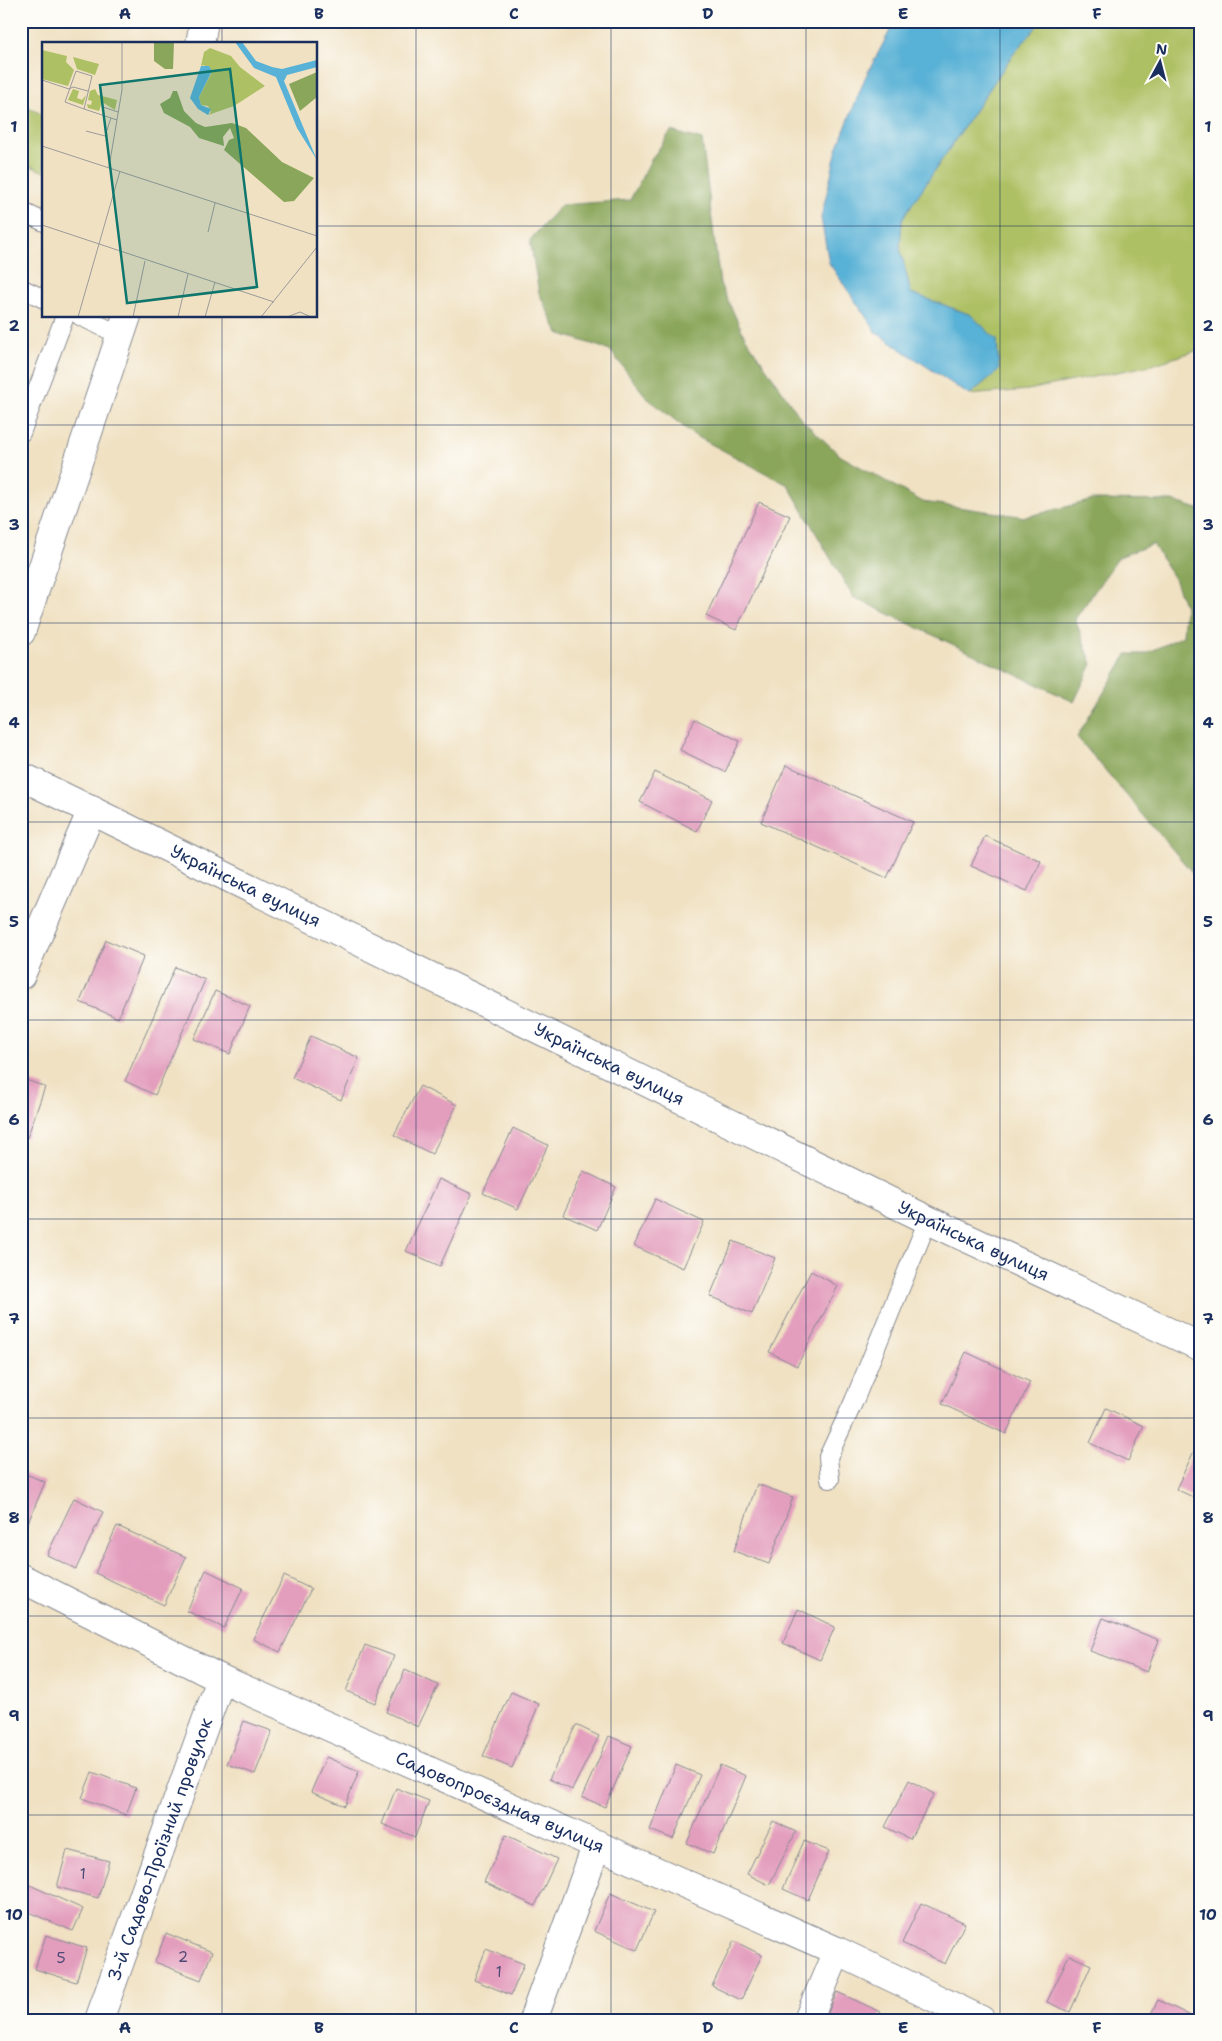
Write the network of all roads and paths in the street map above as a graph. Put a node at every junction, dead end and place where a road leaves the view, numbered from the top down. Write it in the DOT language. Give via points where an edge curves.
graph roads {
  1 [pos="204,21"];
  2 [pos="200,42"];
  3 [pos="21,211"];
  4 [pos="42,221"];
  5 [pos="21,288"];
  6 [pos="42,298"];
  7 [pos="64,318"];
  8 [pos="89,318"];
  9 [pos="125,326"];
  10 [pos="21,433"];
  11 [pos="21,632"];
  12 [pos="21,776"];
  13 [pos="92,810"];
  14 [pos="21,975"];
  15 [pos="928,1220"];
  16 [pos="1201,1347"];
  17 [pos="830,1479"];
  18 [pos="21,1578"];
  19 [pos="221,1679"];
  20 [pos="597,1844"];
  21 [pos="837,1951"];
  22 [pos="99,2020"];
  23 [pos="533,2020"];
  24 [pos="808,2020"];
  25 [pos="981,2020"];
  1 -- 2 [label="street"];
  3 -- 4 [label="lane"];
  5 -- 6 [label="lane"];
  7 -- 10 [label="lane"];
  8 -- 9 [label="lane"];
  9 -- 11 [label="street"];
  12 -- 13 [label="street, Українська вулиця"];
  13 -- 14 [label="street"];
  13 -- 15 [label="street, Українська вулиця"];
  15 -- 16 [label="street, Українська вулиця"];
  15 -- 17 [label="lane" via="828,1457"];
  18 -- 19 [label="street, Садовопроєздная вулиця"];
  19 -- 20 [label="street, Садовопроєздная вулиця"];
  19 -- 22 [label="street, 3-й Садово-Проїзний провулок"];
  20 -- 21 [label="street, Садовопроєздная вулиця"];
  20 -- 23 [label="street"];
  21 -- 24 [label="street"];
  21 -- 25 [label="street, Садовопроєздная вулиця"];
}
